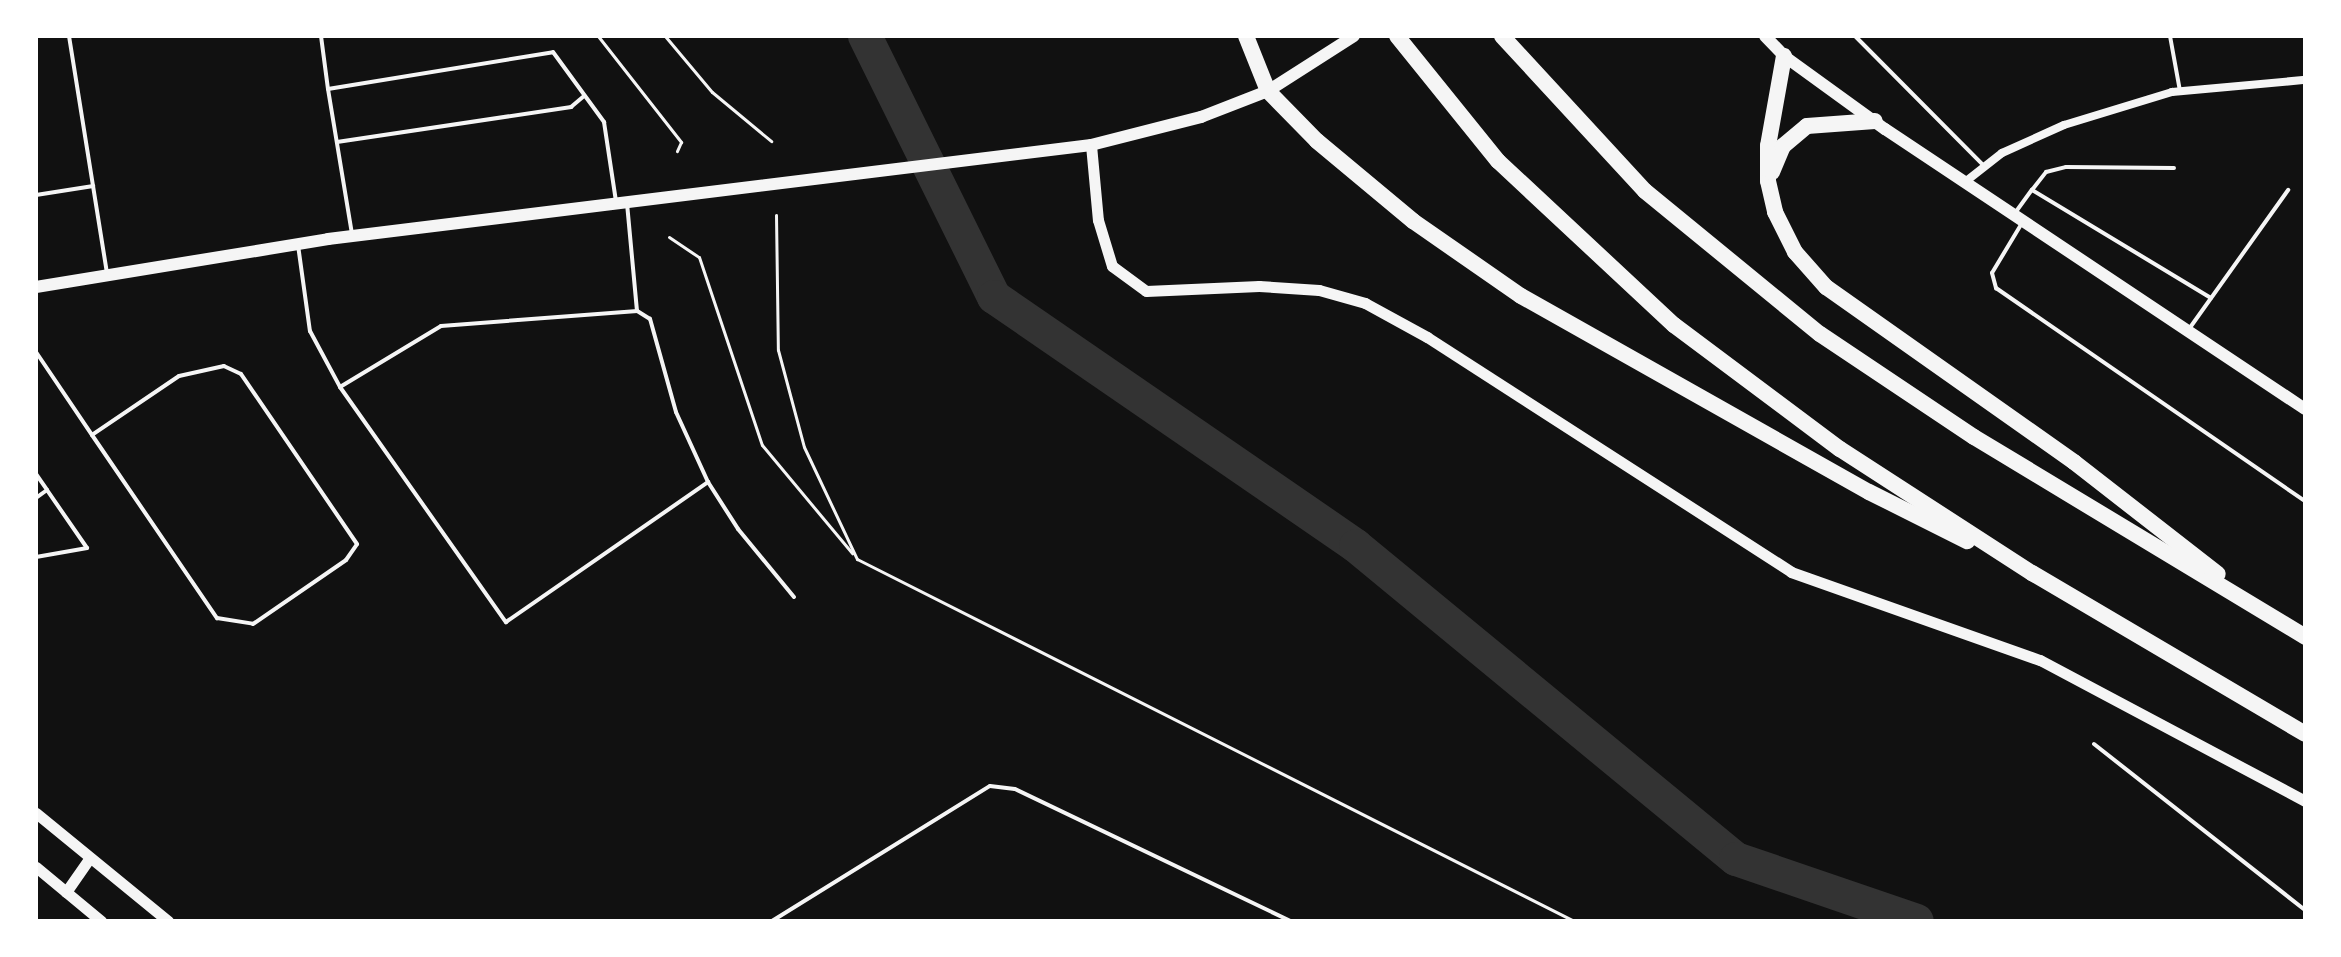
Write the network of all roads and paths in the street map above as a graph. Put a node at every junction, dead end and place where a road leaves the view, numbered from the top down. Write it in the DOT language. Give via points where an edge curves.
graph roads {
  1 [pos="69,36"];
  2 [pos="321,36"];
  3 [pos="598,36"];
  4 [pos="665,36"];
  5 [pos="1246,36"];
  6 [pos="1354,36"];
  7 [pos="1397,36"];
  8 [pos="1502,36"];
  9 [pos="1765,36"];
  10 [pos="1855,36"];
  11 [pos="2170,36"];
  12 [pos="1784,56"];
  13 [pos="2305,80"];
  14 [pos="328,89"];
  15 [pos="1268,91"];
  16 [pos="2180,91"];
  17 [pos="585,95"];
  18 [pos="1875,121"];
  19 [pos="771,141"];
  20 [pos="337,142"];
  21 [pos="1091,145"];
  22 [pos="677,151"];
  23 [pos="1985,167"];
  24 [pos="2174,168"];
  25 [pos="1768,181"];
  26 [pos="1965,182"];
  27 [pos="93,186"];
  28 [pos="2032,190"];
  29 [pos="2288,190"];
  30 [pos="36,195"];
  31 [pos="621,201"];
  32 [pos="776,215"];
  33 [pos="2019,218"];
  34 [pos="353,237"];
  35 [pos="669,237"];
  36 [pos="298,244"];
  37 [pos="107,277"];
  38 [pos="36,287"];
  39 [pos="2211,298"];
  40 [pos="637,311"];
  41 [pos="2188,331"];
  42 [pos="36,352"];
  43 [pos="340,387"];
  44 [pos="2305,409"];
  45 [pos="92,435"];
  46 [pos="36,474"];
  47 [pos="708,482"];
  48 [pos="47,490"];
  49 [pos="36,498"];
  50 [pos="2305,501"];
  51 [pos="36,557"];
  52 [pos="857,559"];
  53 [pos="2032,573"];
  54 [pos="794,597"];
  55 [pos="2276,619"];
  56 [pos="2305,637"];
  57 [pos="2305,734"];
  58 [pos="2094,744"];
  59 [pos="2305,801"];
  60 [pos="36,813"];
  61 [pos="89,859"];
  62 [pos="36,867"];
  63 [pos="66,892"];
  64 [pos="2305,910"];
  65 [pos="101,921"];
  66 [pos="168,921"];
  67 [pos="772,921"];
  68 [pos="1291,921"];
  69 [pos="1574,921"];
  1 -- 27 [label="lane"];
  2 -- 14 [label="lane"];
  3 -- 22 [label="path" via="681,142"];
  4 -- 19 [label="path" via="712,92"];
  5 -- 15 [label="highway"];
  6 -- 15 [label="main road"];
  7 -- 53 [label="highway" via="1498,161 1674,325 1840,449"];
  8 -- 55 [label="highway" via="1645,191 1820,334 1974,437"];
  9 -- 12 [label="main road"];
  10 -- 23 [label="lane"];
  11 -- 16 [label="lane"];
  12 -- 18 [label="main road"];
  12 -- 25 [label="highway" via="1768,146"];
  13 -- 16 [label="street"];
  14 -- 17 [label="lane" via="553,52"];
  14 -- 20 [label="lane"];
  15 -- 21 [label="main road" via="1201,117"];
  15 -- 53 [label="highway" via="1317,141 1413,221 1521,296 1869,492"];
  16 -- 23 [label="street" via="2064,125"];
  17 -- 20 [label="lane" via="571,107"];
  17 -- 31 [label="lane" via="604,122"];
  18 -- 25 [label="highway" via="1807,126 1783,146"];
  18 -- 26 [label="main road"];
  20 -- 34 [label="lane"];
  21 -- 31 [label="main road"];
  21 -- 59 [label="street" via="1098,220 1112,266 1146,291 1259,286 1319,290 1365,303 1427,337 1791,572 2040,660"];
  23 -- 26 [label="street"];
  24 -- 28 [label="lane" via="2066,167 2046,172"];
  25 -- 55 [label="highway" via="1775,212 1795,252 1826,287 2074,462"];
  26 -- 33 [label="main road"];
  27 -- 30 [label="lane"];
  27 -- 37 [label="lane"];
  28 -- 33 [label="lane"];
  28 -- 39 [label="lane"];
  29 -- 39 [label="lane"];
  31 -- 34 [label="main road"];
  31 -- 40 [label="lane"];
  32 -- 52 [label="path" via="778,350 804,447"];
  33 -- 41 [label="main road"];
  33 -- 50 [label="lane" via="1992,273 1996,288"];
  34 -- 36 [label="main road"];
  35 -- 52 [label="path" via="699,257 762,445"];
  36 -- 37 [label="main road"];
  36 -- 43 [label="lane" via="310,331"];
  37 -- 38 [label="main road"];
  39 -- 41 [label="lane"];
  40 -- 43 [label="lane" via="441,326"];
  40 -- 47 [label="lane" via="650,319 676,412"];
  41 -- 44 [label="main road"];
  42 -- 45 [label="lane"];
  43 -- 47 [label="lane" via="506,622"];
  45 -- 45 [label="lane" via="217,618 253,624 346,560 357,544 241,374 224,366 179,376"];
  46 -- 48 [label="lane"];
  47 -- 54 [label="lane" via="738,529"];
  48 -- 49 [label="lane"];
  48 -- 51 [label="lane" via="87,548"];
  52 -- 69 [label="path"];
  53 -- 57 [label="highway"];
  55 -- 56 [label="highway"];
  58 -- 64 [label="lane"];
  60 -- 61 [label="street"];
  61 -- 63 [label="street"];
  61 -- 66 [label="street"];
  62 -- 63 [label="street"];
  63 -- 65 [label="street"];
  67 -- 68 [label="lane" via="990,786 1015,789"];
}
